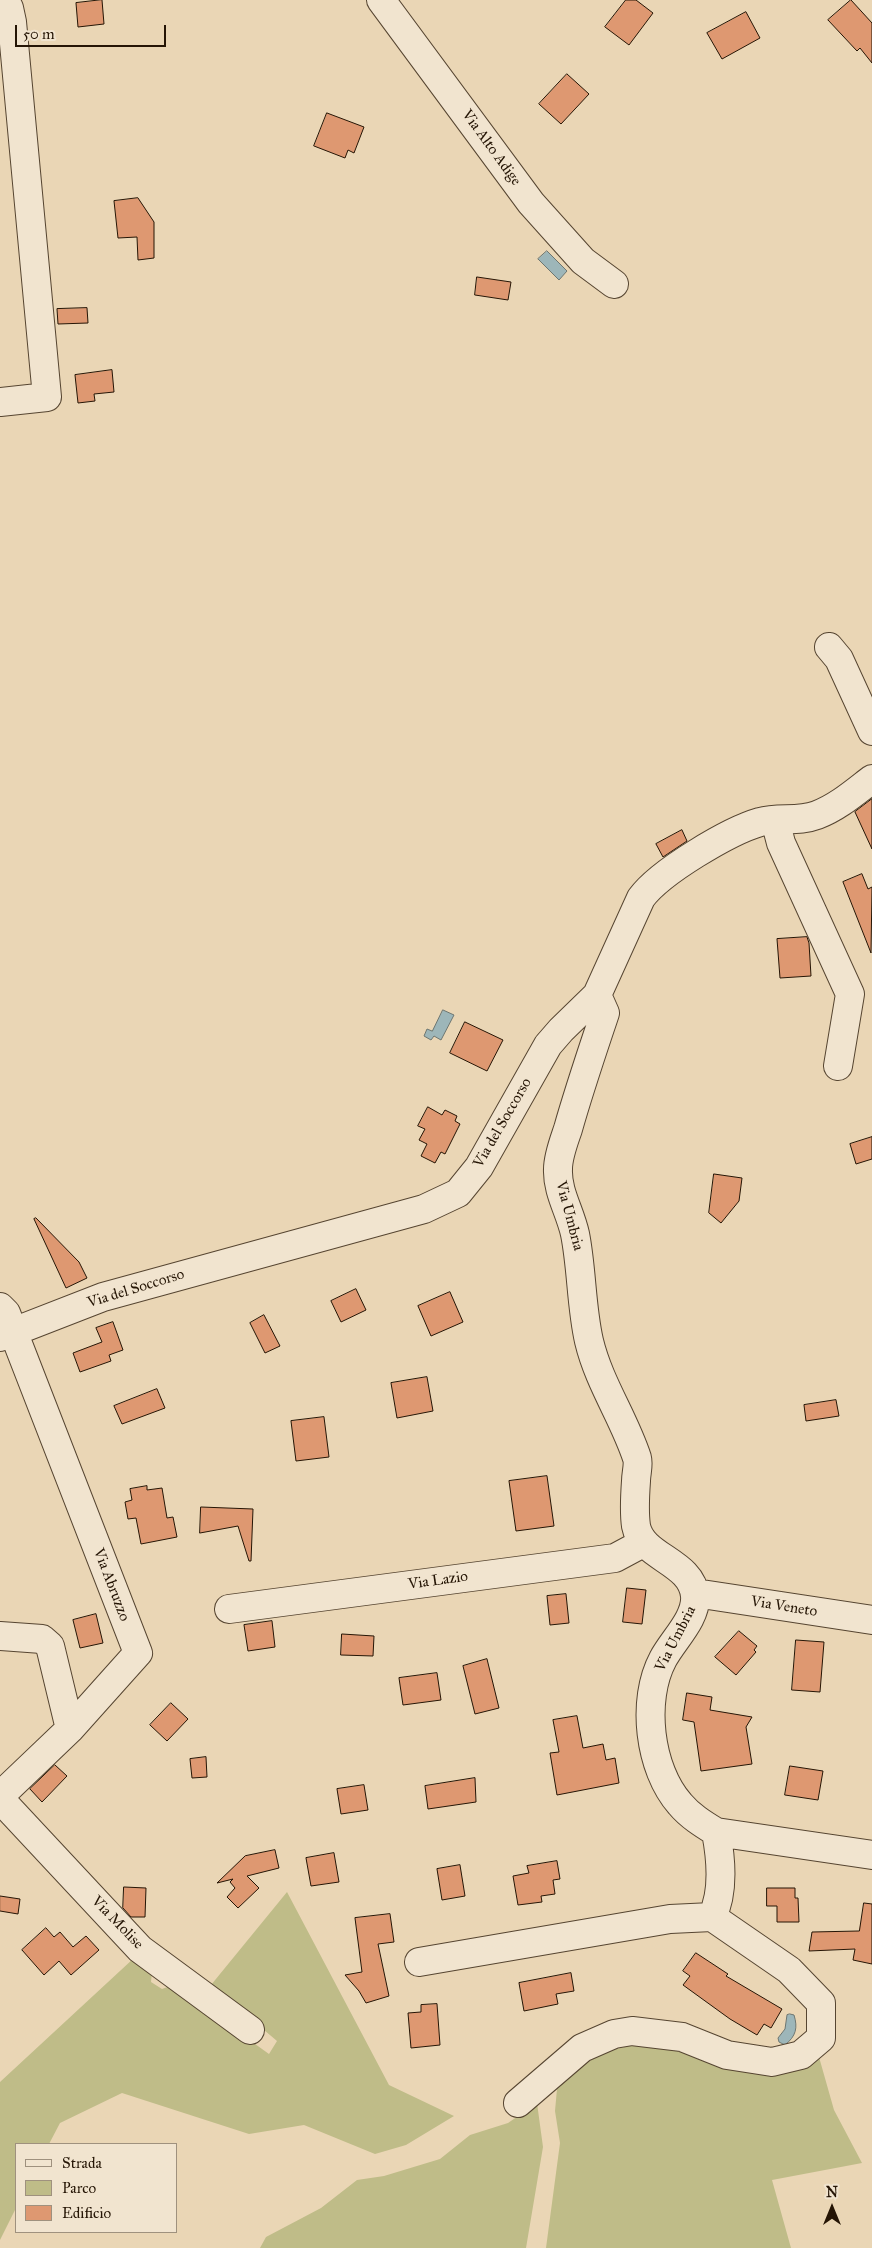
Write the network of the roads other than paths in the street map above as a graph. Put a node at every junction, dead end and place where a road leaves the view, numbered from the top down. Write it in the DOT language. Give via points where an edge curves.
graph roads {
  1 [pos="5,0"];
  2 [pos="381,0"];
  3 [pos="614,284"];
  4 [pos="0,402"];
  5 [pos="829,647"];
  6 [pos="872,731"];
  7 [pos="872,779"];
  8 [pos="775,820"];
  9 [pos="597,995"];
  10 [pos="838,1066"];
  11 [pos="0,1307"];
  12 [pos="6,1334"];
  13 [pos="643,1543"];
  14 [pos="696,1593"];
  15 [pos="229,1609"];
  16 [pos="872,1620"];
  17 [pos="0,1636"];
  18 [pos="70,1729"];
  19 [pos="0,1796"];
  20 [pos="0,1800"];
  21 [pos="716,1832"];
  22 [pos="872,1855"];
  23 [pos="712,1917"];
  24 [pos="419,1962"];
  25 [pos="250,2030"];
  26 [pos="518,2103"];
  1 -- 4 [label="street" via="12,22 47,397"];
  2 -- 3 [label="street, Via Alto Adige" via="531,203 583,261"];
  5 -- 6 [label="street" via="839,659"];
  7 -- 8 [label="street, Via del Soccorso" via="816,815 797,820"];
  8 -- 9 [label="street, Via del Soccorso" via="737,832 667,872 650,886 641,898"];
  8 -- 10 [label="street" via="781,843 850,994"];
  9 -- 12 [label="street, Via del Soccorso" via="548,1045 479,1167 458,1193 424,1209 103,1297"];
  9 -- 13 [label="street, Via Umbria" via="605,1013 557,1166 559,1185 573,1224 580,1258 589,1340 597,1369 638,1462 636,1526"];
  11 -- 12 [label="street" via="6,1313"];
  12 -- 18 [label="street, Via Abruzzo" via="138,1653"];
  13 -- 14 [label="street, Via Umbria" via="689,1579"];
  13 -- 15 [label="street, Via Lazio" via="615,1558"];
  14 -- 16 [label="street, Via Veneto"];
  14 -- 21 [label="street, Via Umbria" via="692,1614 662,1661 656,1677 650,1714 651,1736 666,1784 680,1804"];
  17 -- 18 [label="street" via="42,1639 50,1646"];
  18 -- 19 [label="street, Via Abruzzo"];
  20 -- 25 [label="street, Via Molise" via="140,1948"];
  21 -- 22 [label="street"];
  21 -- 23 [label="street" via="720,1853 717,1906"];
  23 -- 24 [label="street" via="670,1919"];
  23 -- 26 [label="street" via="790,1970 821,2003 821,2038 801,2055 772,2062 727,2055 682,2037 632,2032 614,2034 582,2048"];
}
